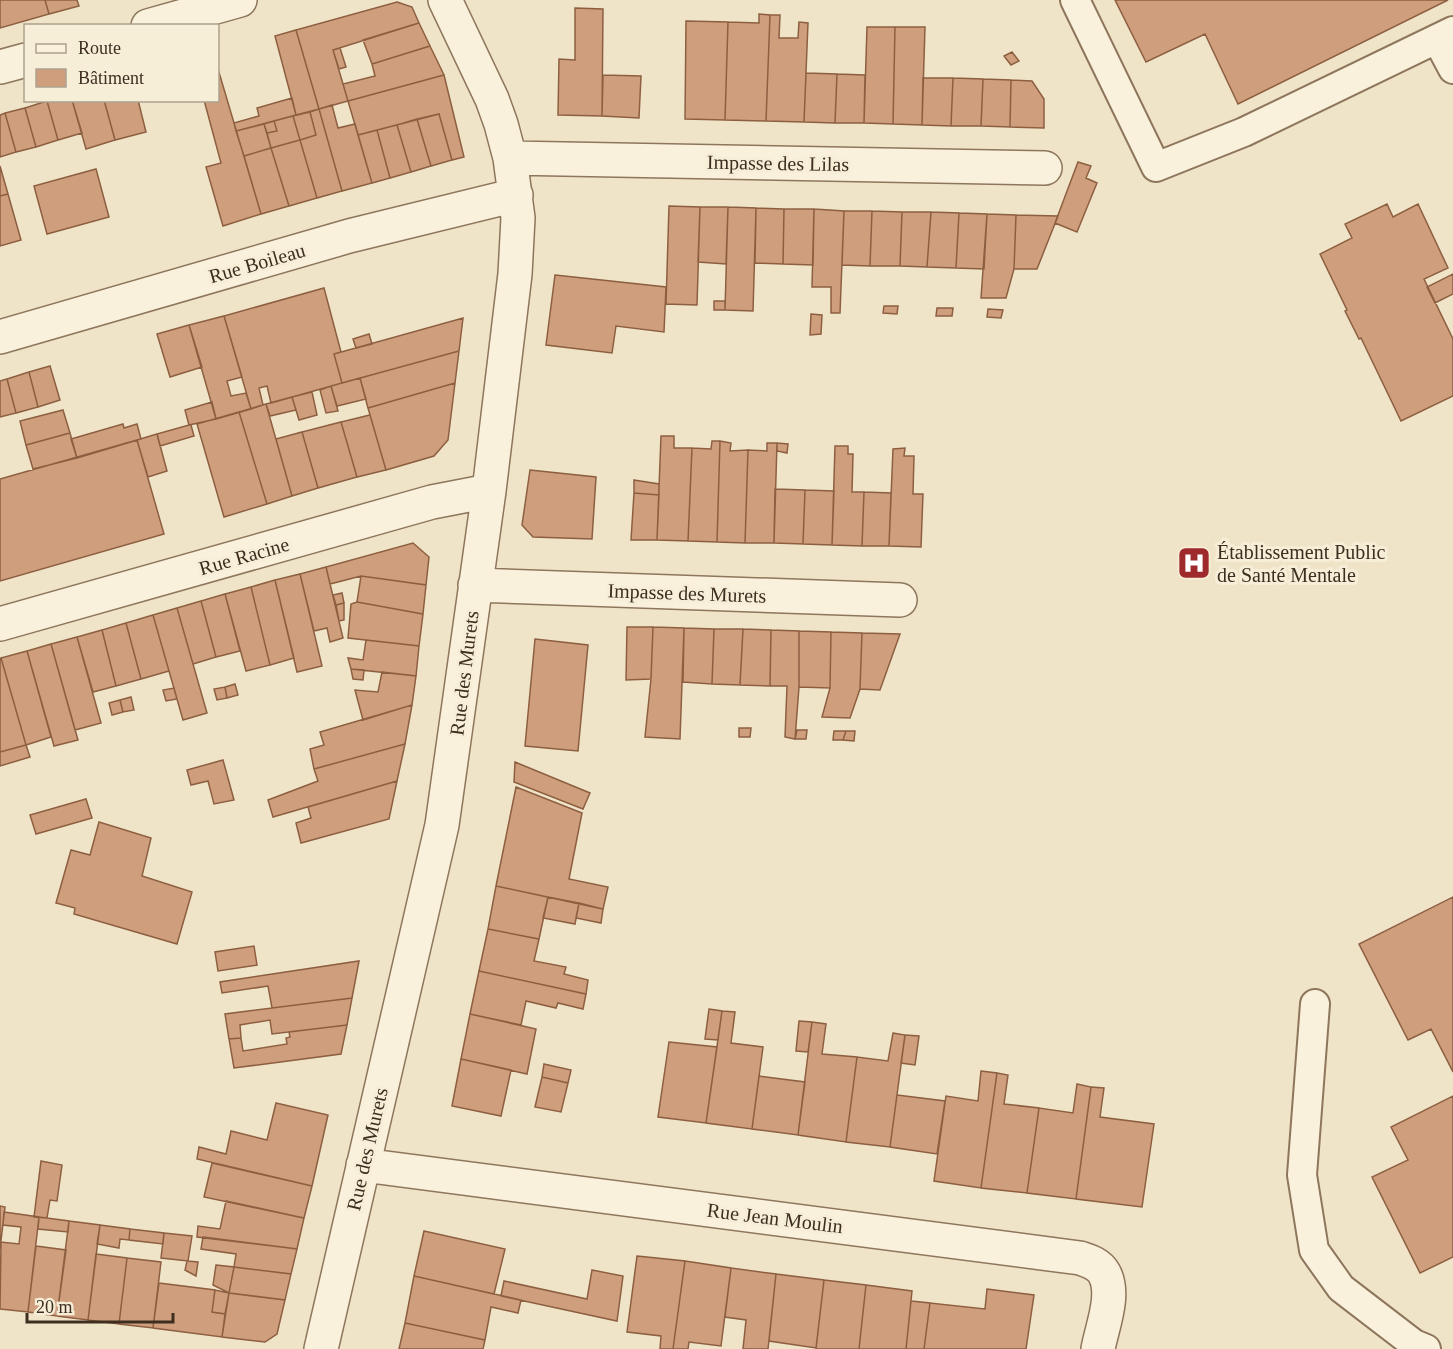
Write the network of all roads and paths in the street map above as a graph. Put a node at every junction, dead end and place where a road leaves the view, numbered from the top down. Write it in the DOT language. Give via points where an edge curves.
graph roads {
  1 [pos="240,0"];
  2 [pos="445,0"];
  3 [pos="1075,0"];
  4 [pos="155,24"];
  5 [pos="1445,35"];
  6 [pos="24,61"];
  7 [pos="0,67"];
  8 [pos="1453,69"];
  9 [pos="510,158"];
  10 [pos="1045,168"];
  11 [pos="516,195"];
  12 [pos="0,338"];
  13 [pos="489,491"];
  14 [pos="475,585"];
  15 [pos="900,600"];
  16 [pos="0,624"];
  17 [pos="1315,1004"];
  18 [pos="363,1165"];
  19 [pos="321,1349"];
  20 [pos="1098,1349"];
  21 [pos="1426,1349"];
  1 -- 4 [label="street"];
  2 -- 9 [label="street, Rue des Murets" via="492,99"];
  3 -- 5 [label="lane" via="1156,166 1244,132"];
  5 -- 8 [label="lane"];
  6 -- 7 [label="street"];
  9 -- 10 [label="street, Impasse des Lilas"];
  9 -- 11 [label="street, Rue des Murets"];
  11 -- 12 [label="street, Rue Boileau" via="349,236"];
  11 -- 13 [label="street, Rue des Murets" via="515,274"];
  13 -- 14 [label="street, Rue des Murets"];
  13 -- 16 [label="street, Rue Racine" via="432,502"];
  14 -- 15 [label="street, Impasse des Murets"];
  14 -- 18 [label="street, Rue des Murets" via="450,784"];
  17 -- 21 [label="lane" via="1302,1175 1314,1250 1341,1288"];
  18 -- 19 [label="street, Rue des Murets"];
  18 -- 20 [label="street, Rue Jean Moulin" via="1080,1258 1104,1273 1108,1287"];
}
